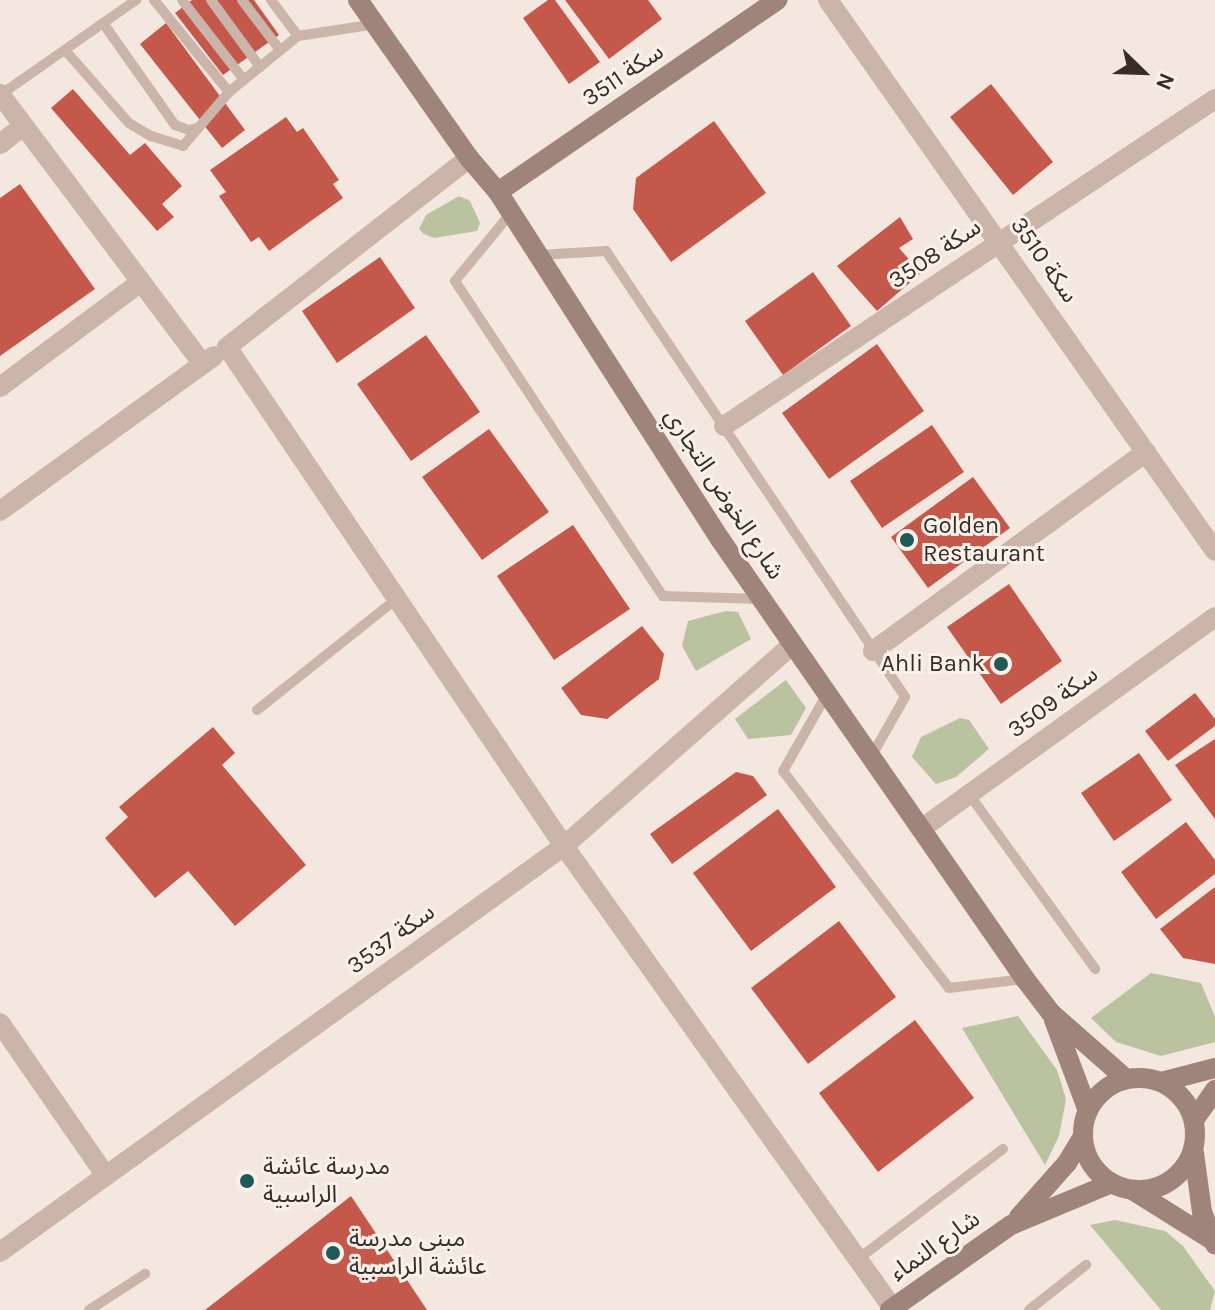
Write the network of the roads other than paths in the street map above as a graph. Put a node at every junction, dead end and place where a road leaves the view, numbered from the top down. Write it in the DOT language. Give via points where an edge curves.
graph roads {
  1 [pos="136,0"];
  2 [pos="154,0"];
  3 [pos="182,0"];
  4 [pos="211,0"];
  5 [pos="242,0"];
  6 [pos="271,0"];
  7 [pos="358,0"];
  8 [pos="777,0"];
  9 [pos="828,0"];
  10 [pos="103,23"];
  11 [pos="376,24"];
  12 [pos="298,36"];
  13 [pos="65,50"];
  14 [pos="280,50"];
  15 [pos="260,67"];
  16 [pos="244,80"];
  17 [pos="229,92"];
  18 [pos="0,95"];
  19 [pos="1213,103"];
  20 [pos="23,126"];
  21 [pos="198,128"];
  22 [pos="0,144"];
  23 [pos="469,158"];
  24 [pos="498,192"];
  25 [pos="511,213"];
  26 [pos="1000,242"];
  27 [pos="538,255"];
  28 [pos="141,282"];
  29 [pos="227,347"];
  30 [pos="203,364"];
  31 [pos="0,387"];
  32 [pos="724,426"];
  33 [pos="1146,452"];
  34 [pos="0,511"];
  35 [pos="1215,551"];
  36 [pos="398,598"];
  37 [pos="762,599"];
  38 [pos="1215,617"];
  39 [pos="793,644"];
  40 [pos="873,651"];
  41 [pos="827,694"];
  42 [pos="257,710"];
  43 [pos="871,757"];
  44 [pos="969,794"];
  45 [pos="921,829"];
  46 [pos="564,846"];
  47 [pos="1095,969"];
  48 [pos="1025,979"];
  49 [pos="1051,1013"];
  50 [pos="0,1023"];
  51 [pos="1215,1068"];
  52 [pos="1126,1079"];
  53 [pos="1161,1082"];
  54 [pos="1215,1090"];
  55 [pos="1088,1111"];
  56 [pos="1194,1120"];
  57 [pos="1083,1136"];
  58 [pos="1003,1149"];
  59 [pos="1194,1153"];
  60 [pos="106,1176"];
  61 [pos="1122,1187"];
  62 [pos="1011,1225"];
  63 [pos="1213,1242"];
  64 [pos="0,1252"];
  65 [pos="858,1259"];
  66 [pos="1086,1265"];
  67 [pos="145,1274"];
  68 [pos="892,1309"];
  69 [pos="89,1310"];
  70 [pos="1029,1310"];
  1 -- 10 [label="lane"];
  2 -- 17 [label="lane"];
  3 -- 16 [label="lane"];
  4 -- 15 [label="lane"];
  5 -- 14 [label="lane"];
  6 -- 12 [label="lane"];
  7 -- 11 [label="street, شارع الخوض التجاري"];
  8 -- 24 [label="street, سكة 3511"];
  9 -- 26 [label="street, سكة 3510"];
  10 -- 13 [label="lane"];
  10 -- 21 [label="lane" via="175,125"];
  11 -- 12 [label="lane"];
  11 -- 23 [label="street, شارع الخوض التجاري"];
  12 -- 14 [label="lane"];
  13 -- 18 [label="lane"];
  13 -- 21 [label="lane" via="129,123 151,136 183,146"];
  14 -- 15 [label="lane"];
  15 -- 16 [label="lane"];
  16 -- 17 [label="lane"];
  17 -- 21 [label="lane"];
  18 -- 20 [label="street"];
  19 -- 26 [label="street, سكة 3508"];
  20 -- 22 [label="street"];
  20 -- 28 [label="street"];
  23 -- 24 [label="street, شارع الخوض التجاري"];
  23 -- 29 [label="street"];
  24 -- 25 [label="street, شارع الخوض التجاري"];
  25 -- 27 [label="street, شارع الخوض التجاري"];
  25 -- 37 [label="lane" via="455,281 663,596"];
  26 -- 32 [label="street, سكة 3508"];
  26 -- 33 [label="street, سكة 3510"];
  27 -- 32 [label="lane" via="606,251"];
  27 -- 37 [label="street, شارع الخوض التجاري"];
  28 -- 30 [label="street"];
  28 -- 31 [label="street"];
  29 -- 30 [label="street"];
  29 -- 36 [label="street"];
  30 -- 34 [label="street"];
  32 -- 40 [label="lane"];
  33 -- 35 [label="street, سكة 3510"];
  33 -- 40 [label="street"];
  36 -- 42 [label="lane"];
  36 -- 46 [label="street"];
  37 -- 39 [label="street, شارع الخوض التجاري"];
  38 -- 44 [label="street, سكة 3509"];
  39 -- 41 [label="street, شارع الخوض التجاري"];
  39 -- 46 [label="street, سكة 3537"];
  40 -- 43 [label="lane" via="905,697"];
  41 -- 43 [label="street, شارع الخوض التجاري"];
  41 -- 48 [label="lane" via="783,771 949,988"];
  43 -- 45 [label="street, شارع الخوض التجاري"];
  44 -- 45 [label="street, سكة 3509"];
  44 -- 47 [label="lane"];
  45 -- 48 [label="street, شارع الخوض التجاري"];
  46 -- 60 [label="street, سكة 3537"];
  46 -- 65 [label="street"];
  48 -- 49 [label="street, شارع الخوض التجاري"];
  49 -- 52 [label="street, شارع الخوض التجاري"];
  49 -- 55 [label="street, شارع الخوض التجاري"];
  50 -- 60 [label="street"];
  51 -- 53 [label="street"];
  52 -- 53 [label="street"];
  52 -- 55 [label="street" via="1110,1085"];
  53 -- 56 [label="street" via="1187,1104"];
  54 -- 56 [label="street"];
  55 -- 57 [label="street"];
  56 -- 59 [label="street"];
  57 -- 61 [label="street" via="1086,1155 1097,1171"];
  57 -- 62 [label="street, شارع النماء" via="1067,1163"];
  58 -- 65 [label="lane"];
  59 -- 61 [label="street" via="1167,1183 1150,1189"];
  59 -- 63 [label="street" via="1202,1212"];
  60 -- 64 [label="street, سكة 3537"];
  61 -- 62 [label="street, شارع النماء"];
  61 -- 63 [label="street"];
  62 -- 68 [label="street, شارع النماء"];
  65 -- 68 [label="street"];
  66 -- 70 [label="lane"];
  67 -- 69 [label="lane"];
}
